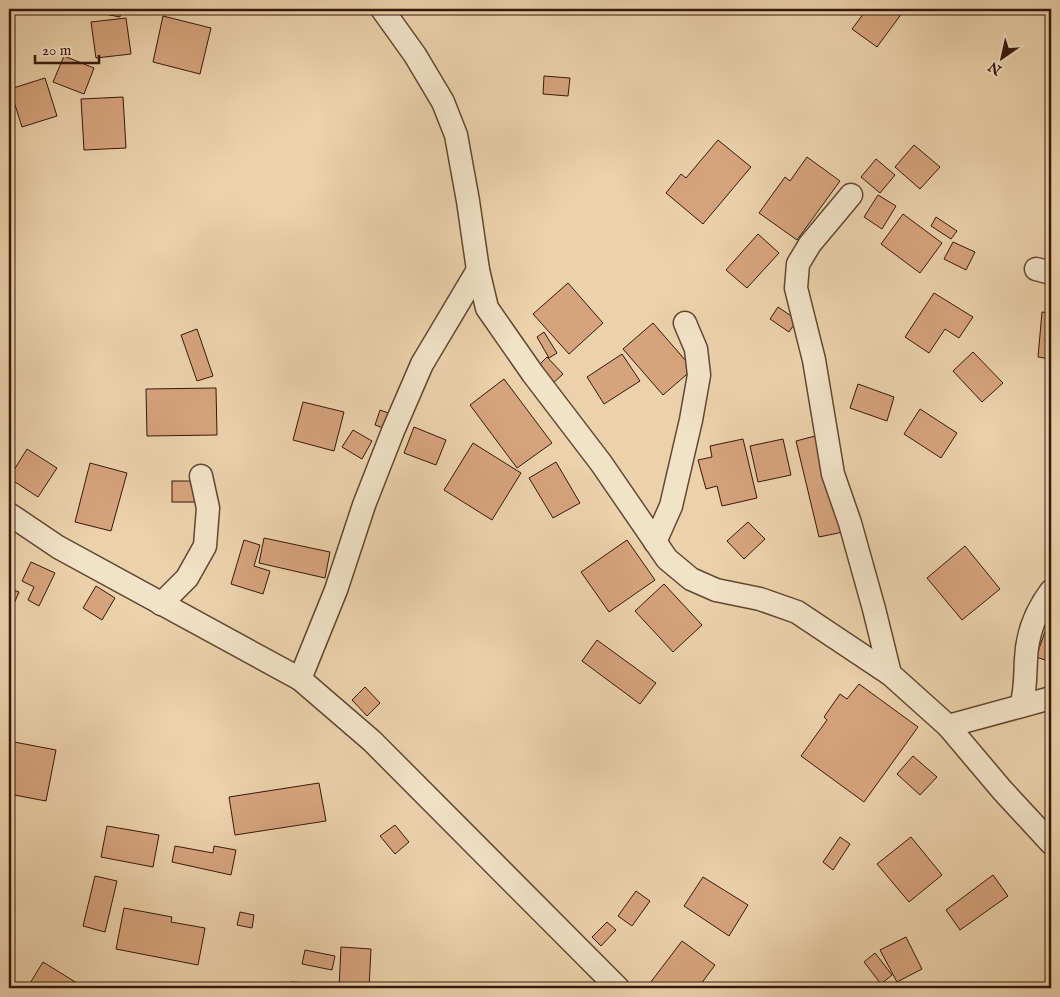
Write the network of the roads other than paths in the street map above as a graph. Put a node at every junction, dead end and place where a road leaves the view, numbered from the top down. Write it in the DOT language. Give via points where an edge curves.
graph roads {
  1 [pos="382,9"];
  2 [pos="852,195"];
  3 [pos="478,270"];
  4 [pos="685,323"];
  5 [pos="201,476"];
  6 [pos="9,514"];
  7 [pos="655,542"];
  8 [pos="1051,591"];
  9 [pos="161,604"];
  10 [pos="890,674"];
  11 [pos="300,679"];
  12 [pos="1051,698"];
  13 [pos="1020,706"];
  14 [pos="948,726"];
  15 [pos="1051,843"];
  16 [pos="618,988"];
  1 -- 3 [label="street" via="416,54 443,102 456,136"];
  2 -- 10 [label="street" via="810,244 798,264 796,288 814,360 833,474 850,522"];
  3 -- 7 [label="street" via="487,308"];
  3 -- 11 [label="street" via="422,364 411,389"];
  4 -- 7 [label="street" via="696,349 699,376 671,506"];
  5 -- 9 [label="street" via="208,508 205,546 187,578"];
  6 -- 9 [label="street" via="58,547"];
  7 -- 10 [label="street" via="667,559 691,579 716,590 760,599 797,612"];
  8 -- 13 [label="street" via="1030,630 1024,695"];
  9 -- 11 [label="street"];
  10 -- 14 [label="street"];
  11 -- 16 [label="street" via="372,741"];
  12 -- 13 [label="street"];
  13 -- 14 [label="street"];
  14 -- 15 [label="street"];
}
